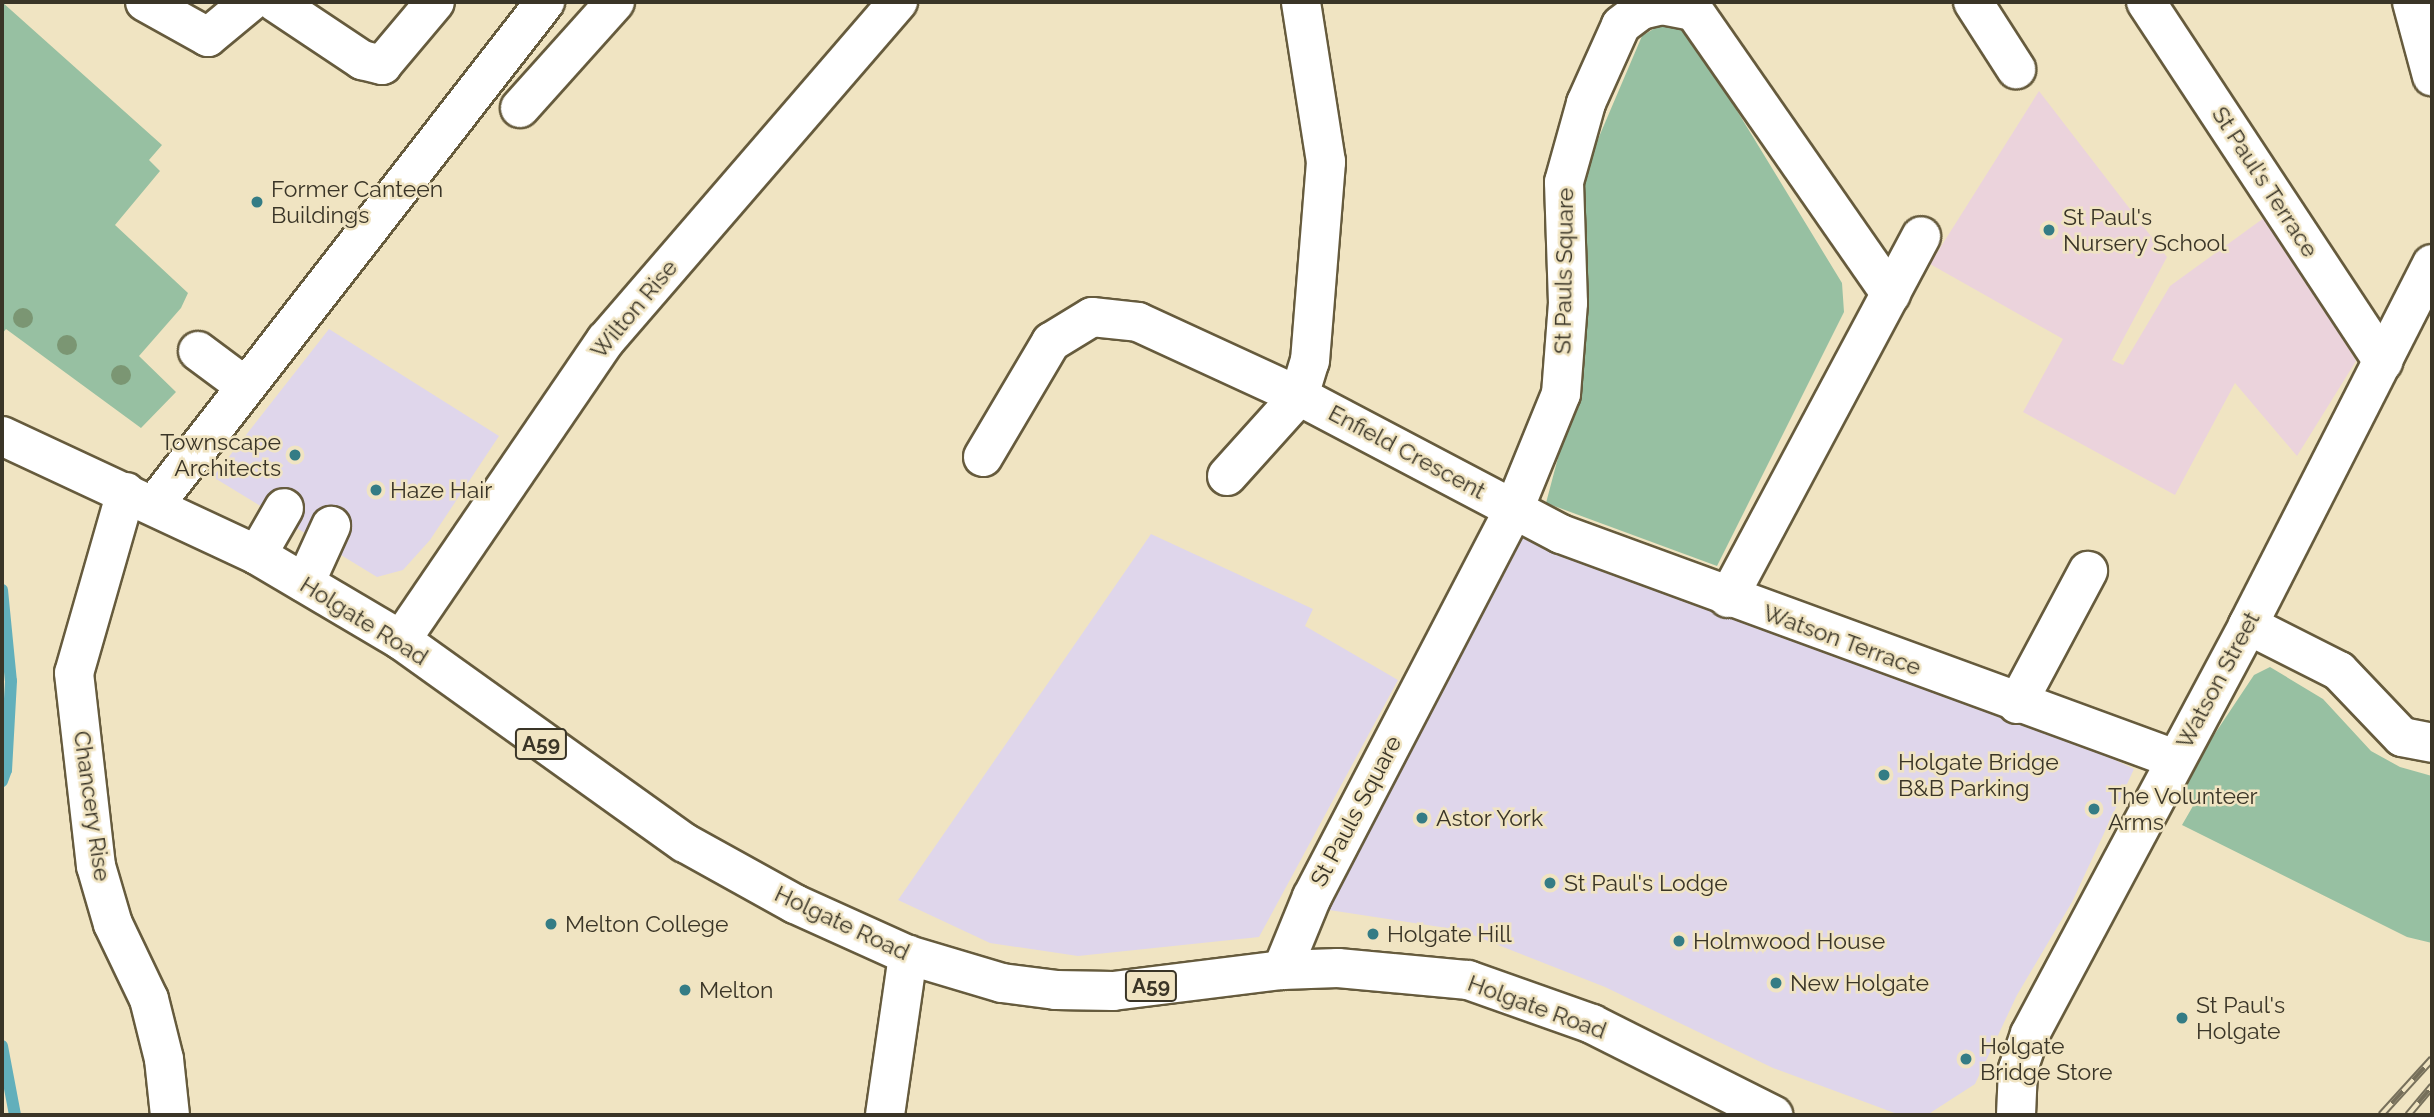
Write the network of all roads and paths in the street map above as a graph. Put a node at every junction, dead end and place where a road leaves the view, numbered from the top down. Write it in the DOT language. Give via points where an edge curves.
graph roads {
  1 [pos="145,2"];
  2 [pos="250,2"];
  3 [pos="275,2"];
  4 [pos="435,2"];
  5 [pos="545,2"];
  6 [pos="615,2"];
  7 [pos="898,2"];
  8 [pos="1301,2"];
  9 [pos="1973,2"];
  10 [pos="2146,2"];
  11 [pos="2412,2"];
  12 [pos="2016,69"];
  13 [pos="2432,76"];
  14 [pos="520,107"];
  15 [pos="1921,236"];
  16 [pos="2432,264"];
  17 [pos="1891,294"];
  18 [pos="198,351"];
  19 [pos="2383,362"];
  20 [pos="245,386"];
  21 [pos="1300,396"];
  22 [pos="2,436"];
  23 [pos="983,457"];
  24 [pos="1227,476"];
  25 [pos="140,498"];
  26 [pos="285,508"];
  27 [pos="1514,509"];
  28 [pos="331,526"];
  29 [pos="257,555"];
  30 [pos="2088,571"];
  31 [pos="305,583"];
  32 [pos="1728,598"];
  33 [pos="2248,625"];
  34 [pos="401,640"];
  35 [pos="2017,704"];
  36 [pos="2432,743"];
  37 [pos="2175,759"];
  38 [pos="908,954"];
  39 [pos="1282,970"];
  40 [pos="170,1115"];
  41 [pos="885,1115"];
  42 [pos="1773,1115"];
  43 [pos="2016,1115"];
  1 -- 2 [label="street" via="208,37"];
  3 -- 4 [label="street" via="362,60 382,65"];
  5 -- 20 [label="street"];
  6 -- 14 [label="street"];
  7 -- 34 [label="street, Wilton Rise" via="606,340"];
  8 -- 21 [label="street" via="1326,162 1310,361"];
  9 -- 12 [label="street"];
  10 -- 19 [label="street, St Paul's Terrace"];
  11 -- 13 [label="street"];
  15 -- 17 [label="street"];
  16 -- 19 [label="street, Watson Street"];
  17 -- 27 [label="street, St Pauls Square" via="1694,11 1661,5 1641,10 1621,25 1586,103 1564,182 1568,303 1560,394"];
  17 -- 32 [label="street"];
  18 -- 20 [label="street"];
  19 -- 33 [label="street, Watson Street"];
  20 -- 25 [label="street"];
  21 -- 23 [label="street, Enfield Crescent" via="1138,322 1092,317 1051,342"];
  21 -- 24 [label="street"];
  21 -- 27 [label="street, Enfield Crescent"];
  22 -- 25 [label="street, Holgate Road / A59"];
  25 -- 29 [label="street, Holgate Road / A59"];
  25 -- 40 [label="street, Chancery Rise" via="74,673 96,866 113,923 149,999 164,1059"];
  26 -- 29 [label="street"];
  27 -- 32 [label="street, Watson Terrace" via="1560,534"];
  27 -- 39 [label="street, St Pauls Square" via="1311,897"];
  28 -- 31 [label="street"];
  29 -- 31 [label="street, Holgate Road / A59"];
  30 -- 35 [label="street"];
  31 -- 34 [label="street, Holgate Road / A59"];
  32 -- 35 [label="street, Watson Terrace"];
  33 -- 36 [label="street" via="2339,671 2402,737"];
  33 -- 37 [label="street, Watson Street"];
  34 -- 38 [label="street, Holgate Road / A59" via="685,843 794,904"];
  35 -- 37 [label="street, Watson Terrace"];
  37 -- 43 [label="street, Watson Street" via="2022,1050"];
  38 -- 39 [label="street, Holgate Road / A59" via="1002,983 1056,990 1113,991"];
  38 -- 41 [label="street"];
  39 -- 42 [label="street, Holgate Road / A59" via="1397,970 1468,980 1592,1024"];
}
